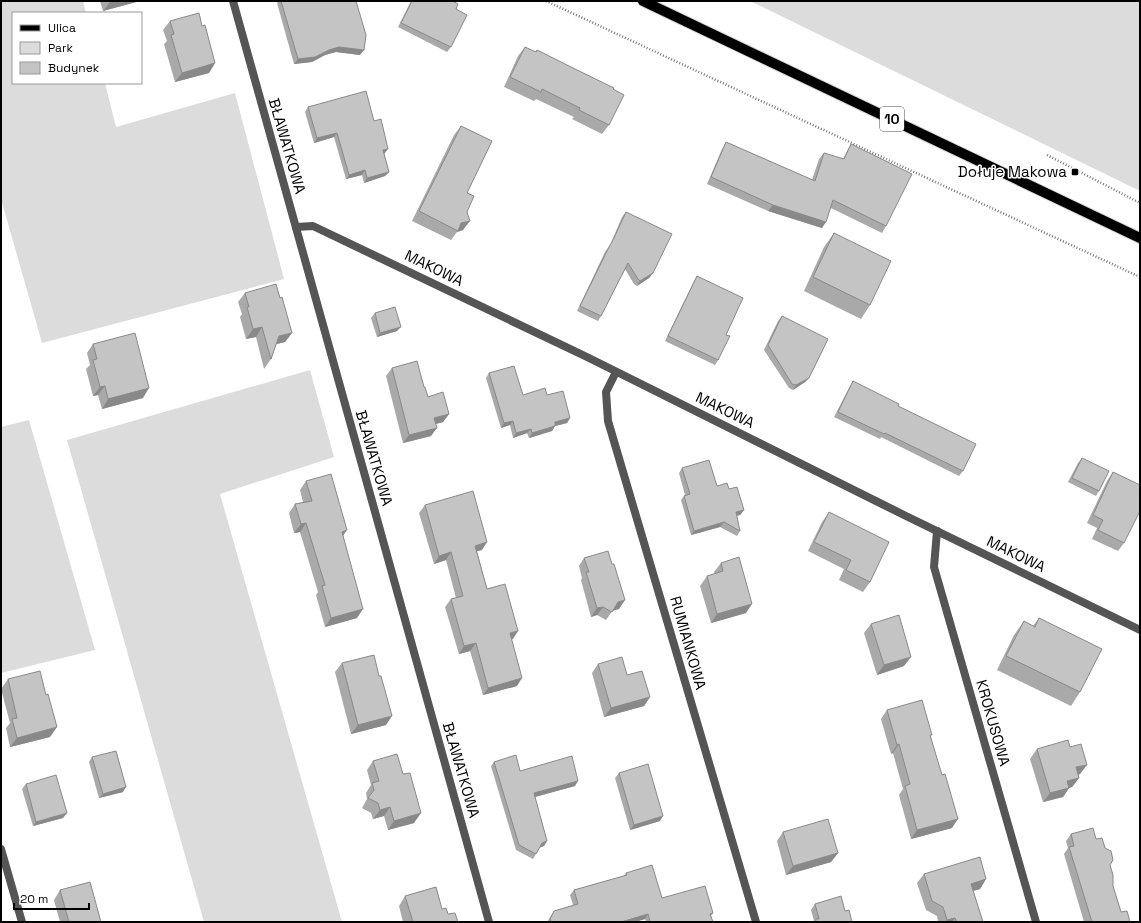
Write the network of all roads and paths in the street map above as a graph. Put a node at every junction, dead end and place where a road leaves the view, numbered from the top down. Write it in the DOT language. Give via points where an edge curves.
graph roads {
  1 [pos="233,1"];
  2 [pos="546,1"];
  3 [pos="643,1"];
  4 [pos="1047,156"];
  5 [pos="1140,203"];
  6 [pos="296,226"];
  7 [pos="1140,238"];
  8 [pos="1140,277"];
  9 [pos="616,372"];
  10 [pos="937,531"];
  11 [pos="1140,630"];
  12 [pos="1,849"];
  13 [pos="22,922"];
  14 [pos="489,922"];
  15 [pos="756,922"];
  16 [pos="1036,922"];
  1 -- 6 [label="street, BŁAWATKOWA"];
  2 -- 8 [label="path"];
  3 -- 7 [label="main road, 10"];
  4 -- 5 [label="path"];
  6 -- 9 [label="street, MAKOWA" via="314,226"];
  6 -- 14 [label="street, BŁAWATKOWA"];
  9 -- 10 [label="street, MAKOWA"];
  9 -- 15 [label="street, RUMIANKOWA" via="606,392 608,421"];
  10 -- 11 [label="street, MAKOWA"];
  10 -- 16 [label="street, KROKUSOWA" via="934,567"];
  12 -- 13 [label="street"];
}
